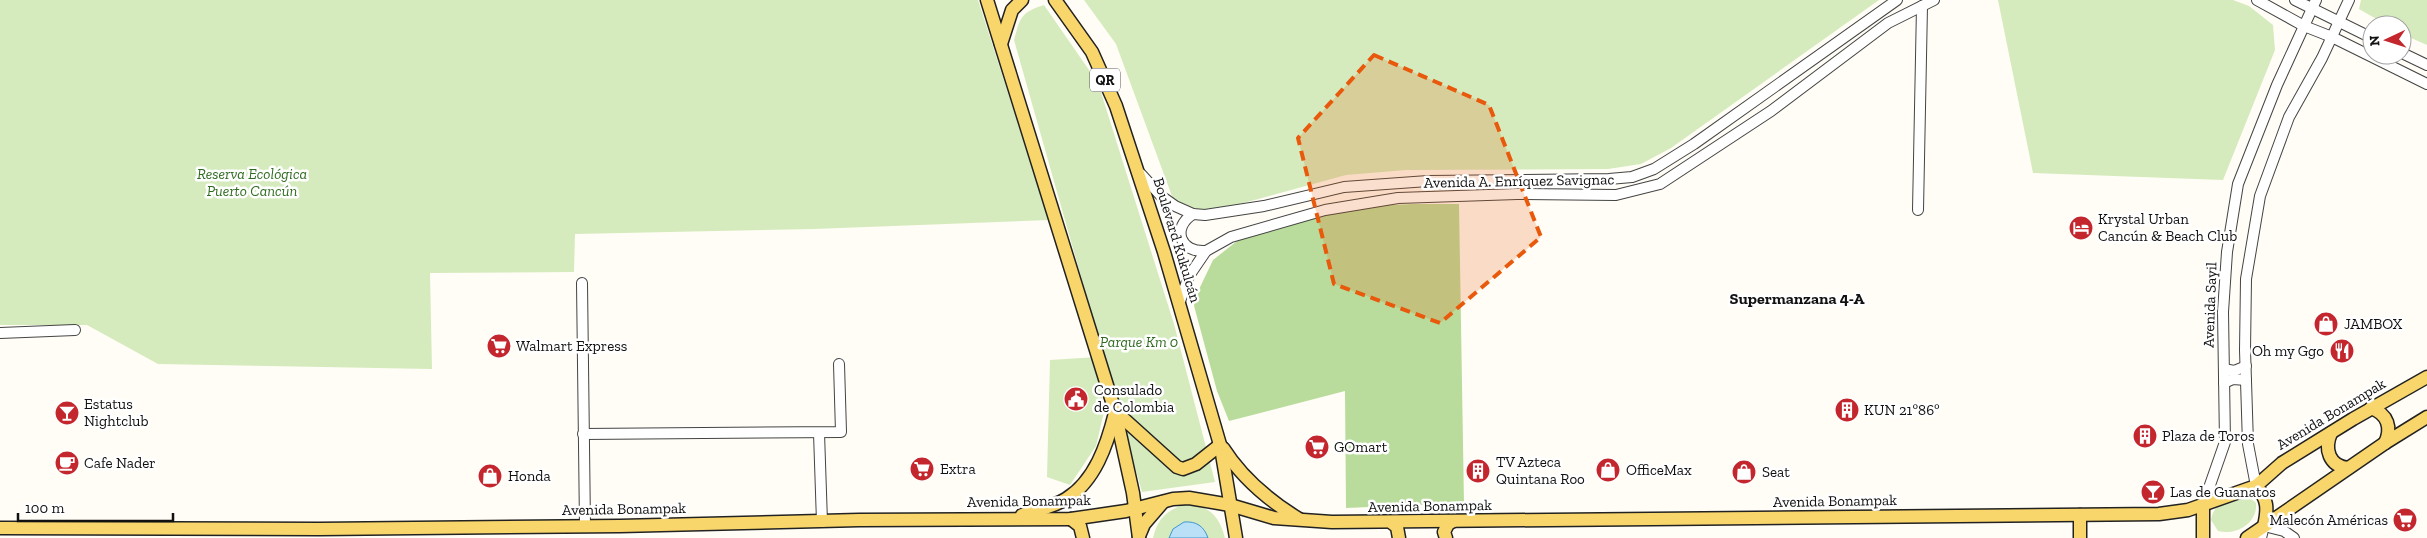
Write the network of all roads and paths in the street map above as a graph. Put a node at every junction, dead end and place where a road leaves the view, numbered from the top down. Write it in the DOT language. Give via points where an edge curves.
graph roads {
  1 [pos="987,0"];
  2 [pos="1022,0"];
  3 [pos="1055,0"];
  4 [pos="1897,0"];
  5 [pos="1934,0"];
  6 [pos="2257,0"];
  7 [pos="2295,0"];
  8 [pos="2349,0"];
  9 [pos="2314,4"];
  10 [pos="1922,6"];
  11 [pos="2339,22"];
  12 [pos="2304,26"];
  13 [pos="2362,33"];
  14 [pos="2332,37"];
  15 [pos="1001,44"];
  16 [pos="2412,58"];
  17 [pos="2427,65"];
  18 [pos="2427,84"];
  19 [pos="1137,168"];
  20 [pos="1918,210"];
  21 [pos="1193,214"];
  22 [pos="1206,251"];
  23 [pos="582,283"];
  24 [pos="1179,304"];
  25 [pos="75,330"];
  26 [pos="0,333"];
  27 [pos="839,364"];
  28 [pos="2246,366"];
  29 [pos="2224,369"];
  30 [pos="2427,377"];
  31 [pos="2246,380"];
  32 [pos="2224,383"];
  33 [pos="2371,408"];
  34 [pos="1115,411"];
  35 [pos="2427,417"];
  36 [pos="820,433"];
  37 [pos="2331,433"];
  38 [pos="583,434"];
  39 [pos="1219,443"];
  40 [pos="2385,443"];
  41 [pos="2348,468"];
  42 [pos="2256,486"];
  43 [pos="1204,500"];
  44 [pos="1164,502"];
  45 [pos="1230,505"];
  46 [pos="2203,505"];
  47 [pos="1136,508"];
  48 [pos="2080,514"];
  49 [pos="1013,518"];
  50 [pos="1072,519"];
  51 [pos="1453,521"];
  52 [pos="822,522"];
  53 [pos="1306,522"];
  54 [pos="1392,523"];
  55 [pos="585,526"];
  56 [pos="0,528"];
  57 [pos="2263,532"];
  58 [pos="1235,534"];
  59 [pos="1139,537"];
  60 [pos="1083,538"];
  61 [pos="1399,538"];
  62 [pos="1446,538"];
  63 [pos="2080,538"];
  64 [pos="2203,538"];
  65 [pos="2247,538"];
  66 [pos="2294,538"];
  1 -- 15 [label="main road"];
  2 -- 15 [label="main road" via="1012,10"];
  3 -- 19 [label="main road, Boulevard Kukulcán / QR" via="1092,52 1116,106"];
  4 -- 21 [label="street, Avenida A. Enríquez Savignac" via="1694,144 1654,169 1632,177 1428,181 1344,187 1264,206 1212,215"];
  5 -- 10 [label="street, Avenida A. Enríquez Savignac"];
  6 -- 12 [label="street"];
  7 -- 9 [label="street"];
  8 -- 11 [label="street"];
  9 -- 11 [label="street"];
  9 -- 12 [label="street, Avenida Sayil"];
  10 -- 20 [label="street"];
  10 -- 22 [label="street, Avenida A. Enríquez Savignac" via="1888,24 1771,111 1660,184 1616,195 1398,198 1325,210 1232,237"];
  11 -- 13 [label="street"];
  11 -- 14 [label="street"];
  12 -- 14 [label="street"];
  12 -- 29 [label="street, Avenida Sayil" via="2238,184 2227,252"];
  14 -- 18 [label="street"];
  14 -- 28 [label="street" via="2289,117 2260,196 2246,280"];
  15 -- 34 [label="main road"];
  16 -- 17 [label="street"];
  19 -- 21 [label="street, Avenida A. Enríquez Savignac" via="1161,196"];
  19 -- 24 [label="main road, Boulevard Kukulcán / QR"];
  21 -- 22 [label="street" via="1181,226 1180,234 1183,242 1197,251"];
  22 -- 24 [label="street, Avenida A. Enríquez Savignac" via="1189,276"];
  23 -- 38 [label="street"];
  24 -- 39 [label="main road, Boulevard Kukulcán / QR"];
  25 -- 26 [label="street"];
  27 -- 36 [label="street" via="841,432"];
  28 -- 29 [label="street" via="2234,371"];
  28 -- 31 [label="street"];
  29 -- 32 [label="street, Avenida Sayil"];
  30 -- 33 [label="main road, Avenida Bonampak"];
  31 -- 32 [label="street" via="2233,379"];
  31 -- 42 [label="street" via="2248,444"];
  32 -- 46 [label="street, Avenida Sayil" via="2225,442"];
  33 -- 37 [label="main road, Avenida Bonampak"];
  33 -- 40 [label="main road" via="2388,422"];
  34 -- 39 [label="main road" via="1183,469 1192,467"];
  34 -- 47 [label="main road"];
  34 -- 49 [label="main road" via="1100,459 1076,491 1056,504"];
  35 -- 40 [label="main road"];
  36 -- 38 [label="street"];
  36 -- 52 [label="street"];
  37 -- 41 [label="main road" via="2327,446 2329,456 2336,465"];
  37 -- 42 [label="main road, Avenida Bonampak" via="2282,463"];
  38 -- 55 [label="street"];
  39 -- 45 [label="main road, Boulevard Kukulcán / QR"];
  39 -- 53 [label="main road" via="1261,493"];
  40 -- 41 [label="main road"];
  41 -- 57 [label="main road"];
  42 -- 46 [label="main road, Avenida Bonampak"];
  42 -- 57 [label="main road" via="2268,509"];
  43 -- 44 [label="main road, Avenida Bonampak" via="1189,498"];
  43 -- 45 [label="main road, Avenida Bonampak"];
  43 -- 58 [label="main road" via="1221,514"];
  44 -- 47 [label="main road, Avenida Bonampak"];
  44 -- 59 [label="main road" via="1144,524"];
  45 -- 53 [label="main road, Avenida Bonampak" via="1274,518"];
  45 -- 58 [label="main road, Boulevard Kukulcán"];
  46 -- 48 [label="main road, Avenida Bonampak" via="2159,514"];
  46 -- 64 [label="main road"];
  47 -- 50 [label="main road, Avenida Bonampak"];
  47 -- 59 [label="main road"];
  48 -- 51 [label="main road, Avenida Bonampak"];
  48 -- 63 [label="main road"];
  49 -- 50 [label="main road, Avenida Bonampak"];
  49 -- 52 [label="main road, Avenida Bonampak"];
  50 -- 60 [label="main road" via="1080,526"];
  51 -- 54 [label="main road, Avenida Bonampak"];
  51 -- 62 [label="main road" via="1444,532"];
  52 -- 55 [label="main road, Avenida Bonampak"];
  53 -- 54 [label="main road, Avenida Bonampak"];
  54 -- 61 [label="main road"];
  55 -- 56 [label="main road, Avenida Bonampak"];
  57 -- 65 [label="main road"];
  57 -- 66 [label="street" via="2284,531"];
}
